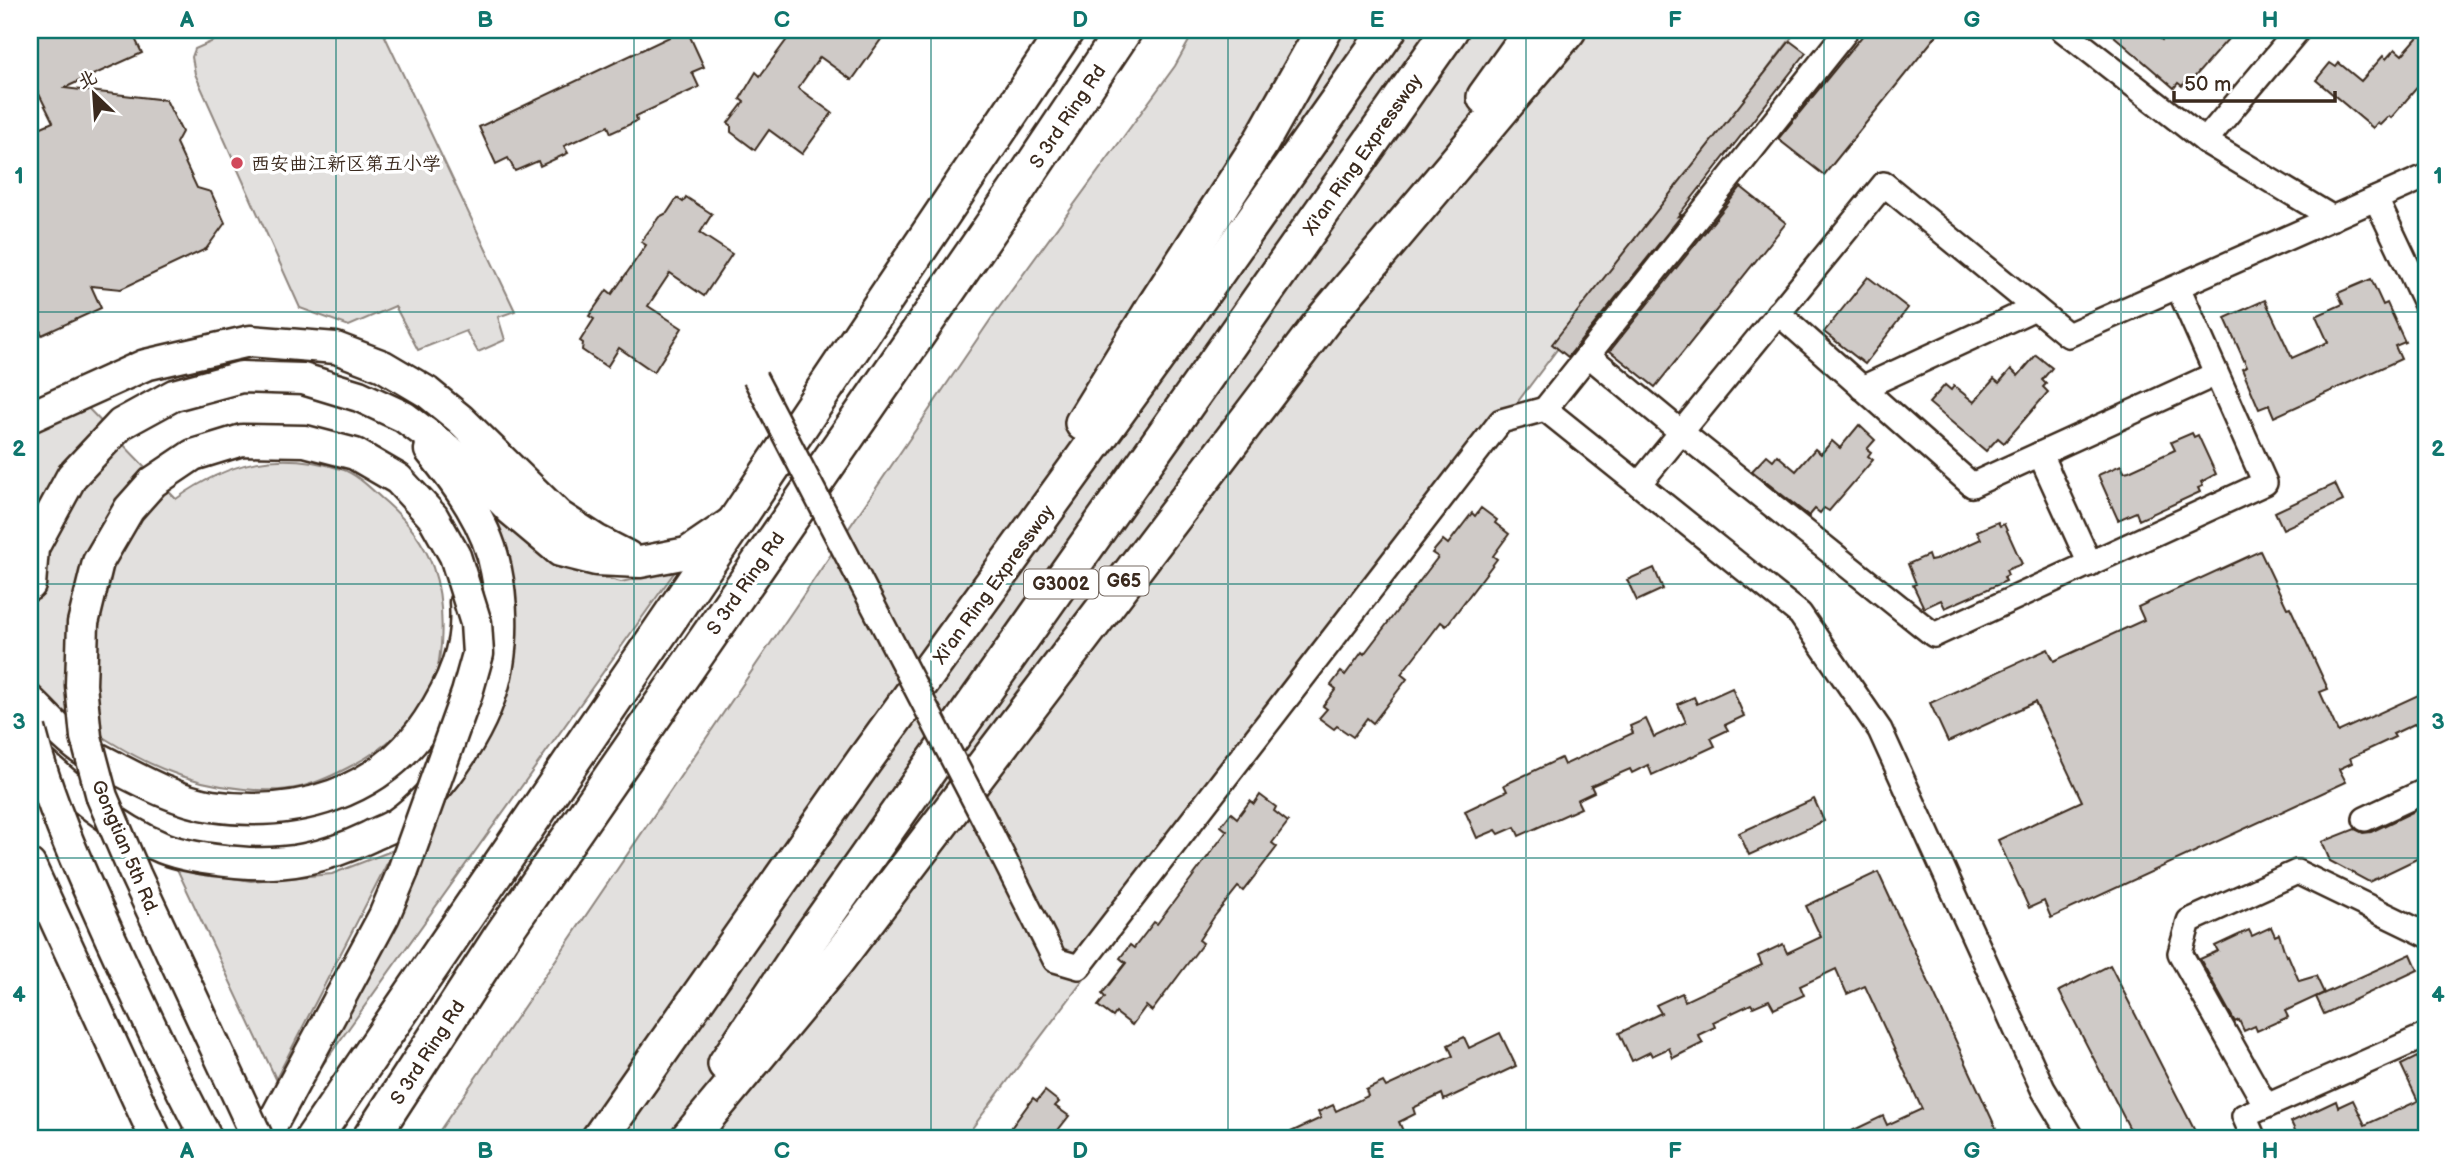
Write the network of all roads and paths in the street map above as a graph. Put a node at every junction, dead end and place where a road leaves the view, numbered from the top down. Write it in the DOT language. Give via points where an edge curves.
graph roads {
  1 [pos="1066,30"];
  2 [pos="1124,30"];
  3 [pos="1324,30"];
  4 [pos="1388,30"];
  5 [pos="1450,30"];
  6 [pos="1533,30"];
  7 [pos="1568,30"];
  8 [pos="1842,30"];
  9 [pos="2298,30"];
  10 [pos="2078,34"];
  11 [pos="2206,141"];
  12 [pos="2427,176"];
  13 [pos="2376,199"];
  14 [pos="2333,218"];
  15 [pos="2178,287"];
  16 [pos="2427,307"];
  17 [pos="2035,308"];
  18 [pos="1778,313"];
  19 [pos="1325,318"];
  20 [pos="1588,355"];
  21 [pos="2216,374"];
  22 [pos="755,378"];
  23 [pos="1862,388"];
  24 [pos="1545,409"];
  25 [pos="30,417"];
  26 [pos="404,417"];
  27 [pos="1681,432"];
  28 [pos="2040,454"];
  29 [pos="1639,484"];
  30 [pos="738,518"];
  31 [pos="640,562"];
  32 [pos="2090,564"];
  33 [pos="30,585"];
  34 [pos="463,585"];
  35 [pos="932,668"];
  36 [pos="30,701"];
  37 [pos="30,729"];
  38 [pos="30,752"];
  39 [pos="2427,790"];
  40 [pos="2365,819"];
  41 [pos="30,865"];
  42 [pos="2427,934"];
  43 [pos="2427,1035"];
  44 [pos="169,1068"];
  45 [pos="244,1106"];
  46 [pos="2266,1106"];
  47 [pos="156,1139"];
  48 [pos="195,1139"];
  49 [pos="207,1139"];
  50 [pos="258,1139"];
  51 [pos="264,1139"];
  52 [pos="313,1139"];
  53 [pos="370,1139"];
  54 [pos="599,1139"];
  55 [pos="675,1139"];
  56 [pos="688,1139"];
  57 [pos="2073,1139"];
  58 [pos="2254,1139"];
  1 -- 30 [label="highway"];
  2 -- 53 [label="highway, S 3rd Ring Rd" via="501,937"];
  3 -- 35 [label="highway" via="1260,144"];
  4 -- 35 [label="highway, Xi'an Ring Expressway"];
  5 -- 55 [label="highway, Xi'an Ring Expressway / G3002" via="810,938"];
  6 -- 19 [label="highway"];
  7 -- 19 [label="highway, G65"];
  8 -- 20 [label="street" via="1844,34"];
  9 -- 11 [label="street"];
  10 -- 11 [label="street"];
  11 -- 14 [label="street"];
  12 -- 13 [label="street"];
  13 -- 14 [label="street"];
  13 -- 16 [label="street"];
  14 -- 15 [label="street"];
  15 -- 17 [label="street" via="2068,335"];
  15 -- 21 [label="street"];
  17 -- 18 [label="street" via="1884,184"];
  17 -- 23 [label="street"];
  18 -- 23 [label="street"];
  18 -- 27 [label="street"];
  19 -- 56 [label="highway, G65" via="836,961"];
  20 -- 24 [label="street"];
  20 -- 27 [label="street"];
  21 -- 28 [label="street"];
  21 -- 32 [label="street" via="2265,483"];
  22 -- 24 [label="street, bridge" via="1055,961 1079,967 1501,421"];
  23 -- 28 [label="street" via="1972,485"];
  24 -- 29 [label="street"];
  25 -- 31 [label="main road" via="145,365 250,341 336,348 383,366 427,392 559,516"];
  26 -- 31 [label="main road" via="467,464 560,551 596,560"];
  26 -- 33 [label="main road" via="359,396 303,379 240,377 174,395 121,424 72,476 33,548"];
  26 -- 38 [label="main road" via="458,486 482,528 496,569 500,619 498,666 465,749 436,788 397,823 342,850 299,862 205,859 164,848 106,817"];
  27 -- 29 [label="street"];
  27 -- 32 [label="street" via="1934,635"];
  28 -- 32 [label="street"];
  29 -- 57 [label="street" via="1800,614 1880,730 2043,1089"];
  30 -- 31 [label="main road" via="687,553"];
  30 -- 52 [label="highway"];
  34 -- 36 [label="main road, bridge" via="467,618 458,668 419,734 393,761 362,782 316,803 271,809 210,806 155,788 80,749"];
  34 -- 45 [label="main road, Gongtian 5th Rd., bridge" via="455,556 433,517 398,479 355,454 305,441 242,440 193,455 153,482 129,509 98,562 83,623 81,685 86,737 102,797"];
  34 -- 51 [label="main road, bridge" via="476,623 478,654 403,872"];
  35 -- 54 [label="highway, Xi'an Ring Expressway"];
  37 -- 44 [label="main road, bridge" via="65,838"];
  39 -- 40 [label="street"];
  41 -- 47 [label="main road"];
  42 -- 46 [label="street" via="2297,872 2189,921 2180,953"];
  43 -- 46 [label="street"];
  44 -- 48 [label="main road, bridge"];
  44 -- 49 [label="main road, bridge"];
  45 -- 50 [label="main road, Gongtian 5th Rd., bridge"];
  45 -- 51 [label="main road, bridge"];
  46 -- 58 [label="street" via="2244,1116"];
}
